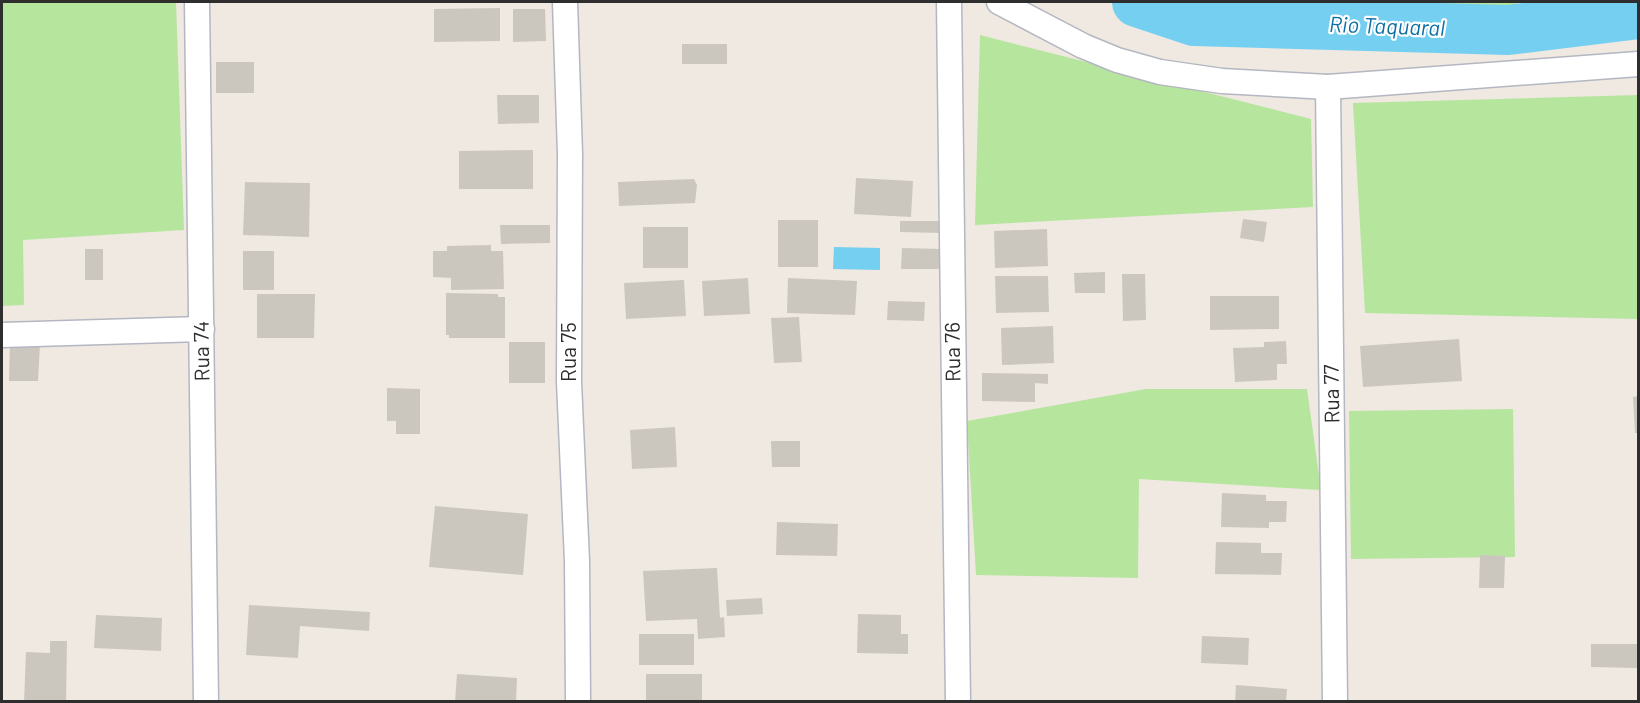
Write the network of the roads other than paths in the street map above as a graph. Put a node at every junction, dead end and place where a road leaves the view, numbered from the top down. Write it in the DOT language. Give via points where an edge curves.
graph roads {
  1 [pos="197,2"];
  2 [pos="565,2"];
  3 [pos="949,2"];
  4 [pos="999,2"];
  5 [pos="1638,64"];
  6 [pos="1328,87"];
  7 [pos="202,329"];
  8 [pos="2,335"];
  9 [pos="206,702"];
  10 [pos="578,702"];
  11 [pos="958,702"];
  12 [pos="1335,702"];
  1 -- 7 [label="street, Rua 74"];
  2 -- 10 [label="street, Rua 75" via="570,154 569,382"];
  3 -- 11 [label="street, Rua 76"];
  4 -- 6 [label="street" via="1083,46 1160,72 1222,81"];
  5 -- 6 [label="street"];
  6 -- 12 [label="street, Rua 77"];
  7 -- 8 [label="street"];
  7 -- 9 [label="street, Rua 74"];
}
